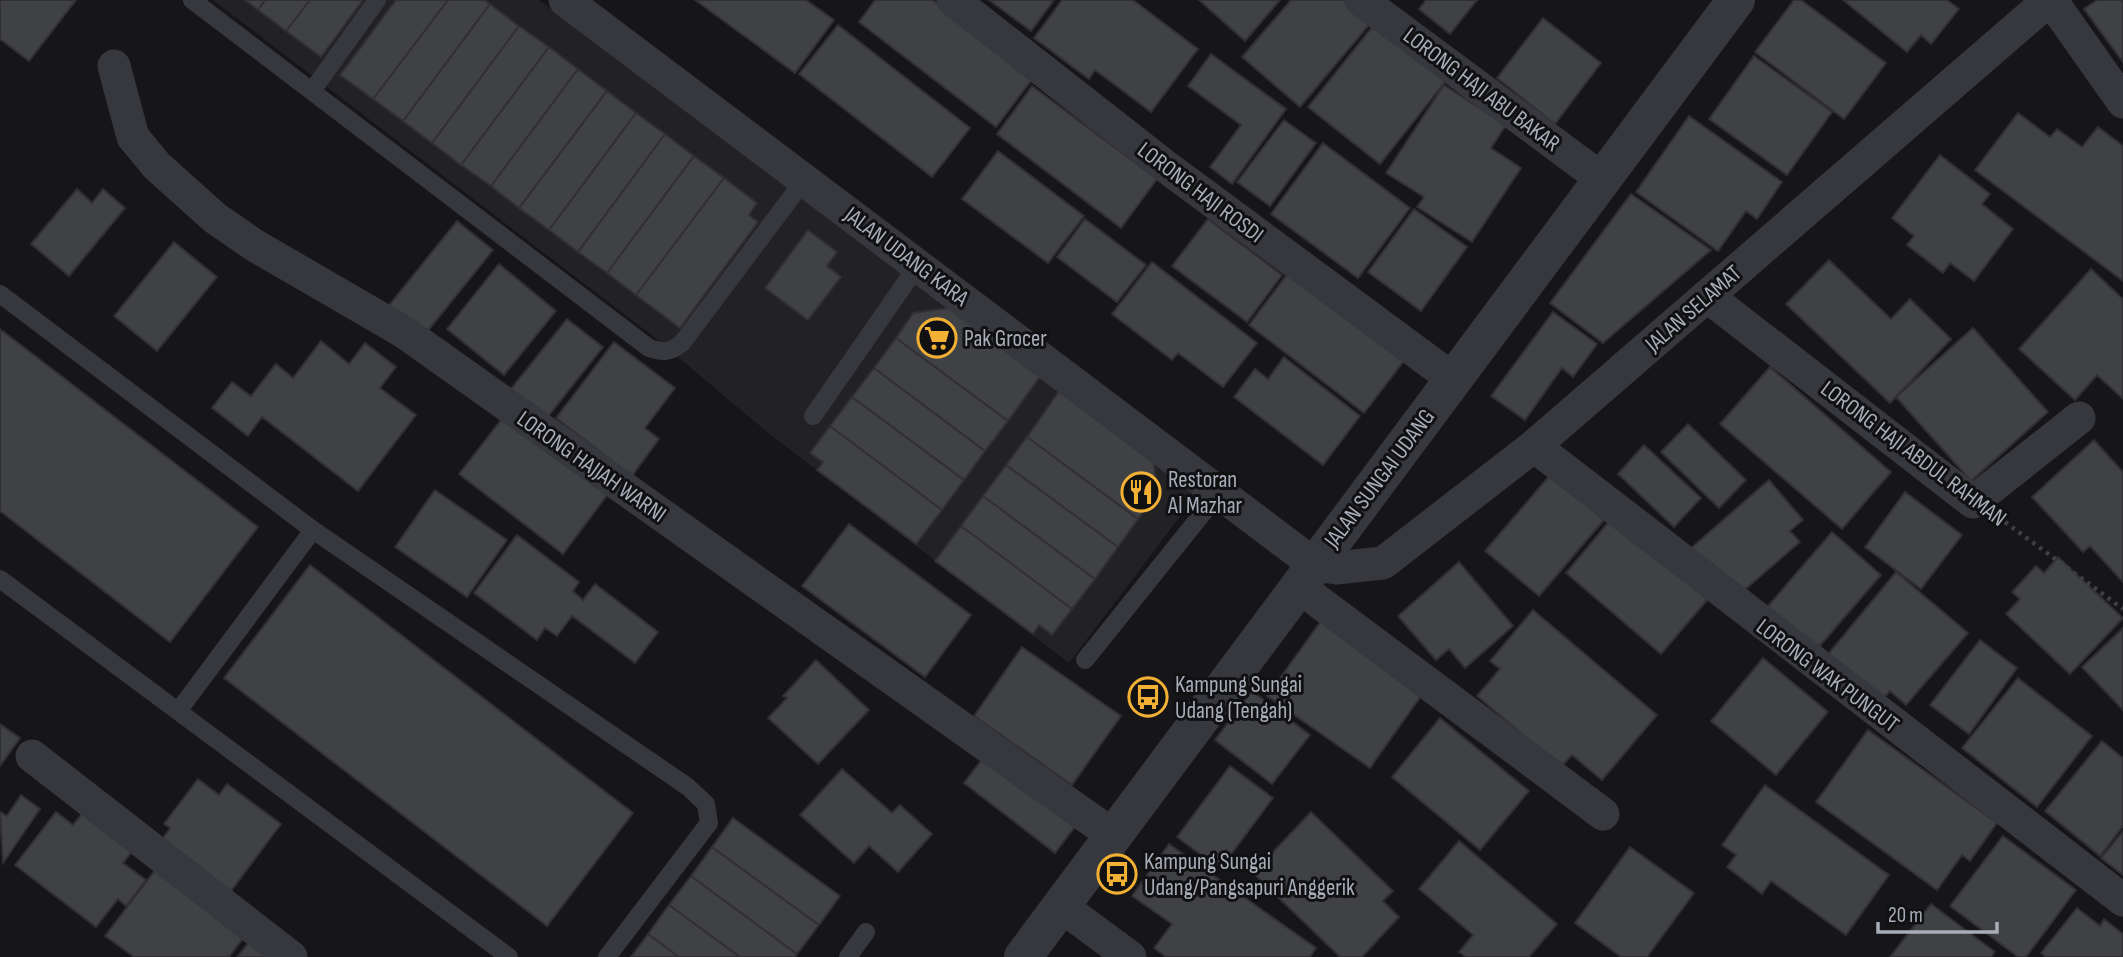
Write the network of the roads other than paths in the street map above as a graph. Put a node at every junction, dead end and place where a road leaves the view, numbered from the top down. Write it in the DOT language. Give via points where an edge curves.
graph roads {
  1 [pos="192,0"];
  2 [pos="377,0"];
  3 [pos="565,0"];
  4 [pos="953,0"];
  5 [pos="1361,0"];
  6 [pos="1735,0"];
  7 [pos="2050,0"];
  8 [pos="114,66"];
  9 [pos="312,91"];
  10 [pos="2123,102"];
  11 [pos="806,179"];
  12 [pos="1602,179"];
  13 [pos="918,265"];
  14 [pos="0,294"];
  15 [pos="1707,296"];
  16 [pos="1453,379"];
  17 [pos="813,415"];
  18 [pos="2079,418"];
  19 [pos="1534,446"];
  20 [pos="1219,493"];
  21 [pos="313,530"];
  22 [pos="1307,576"];
  23 [pos="0,579"];
  24 [pos="1085,660"];
  25 [pos="178,710"];
  26 [pos="32,756"];
  27 [pos="1603,814"];
  28 [pos="1114,836"];
  29 [pos="2123,900"];
  30 [pos="1061,906"];
  31 [pos="866,932"];
  32 [pos="291,957"];
  33 [pos="509,957"];
  34 [pos="607,957"];
  35 [pos="848,957"];
  36 [pos="1023,957"];
  37 [pos="1130,957"];
  1 -- 9 [label="lane"];
  2 -- 9 [label="lane"];
  3 -- 11 [label="street, JALAN UDANG KARA"];
  4 -- 16 [label="street, LORONG HAJI ROSDI" via="1165,166"];
  5 -- 12 [label="street, LORONG HAJI ABU BAKAR"];
  6 -- 12 [label="street, JALAN SUNGAI UDANG"];
  7 -- 10 [label="street"];
  7 -- 15 [label="street, JALAN SELAMAT"];
  8 -- 28 [label="street, LORONG HAJJAH WARNI" via="133,137 157,166 215,218 404,332"];
  9 -- 11 [label="lane" via="638,340 660,352 673,351 682,343"];
  11 -- 13 [label="street, JALAN UDANG KARA"];
  12 -- 16 [label="street, JALAN SUNGAI UDANG"];
  13 -- 17 [label="lane"];
  13 -- 20 [label="street, JALAN UDANG KARA"];
  14 -- 21 [label="lane"];
  15 -- 18 [label="street, LORONG HAJI ABDUL RAHMAN" via="1973,502"];
  15 -- 19 [label="street, JALAN SELAMAT"];
  16 -- 22 [label="street, JALAN SUNGAI UDANG"];
  19 -- 22 [label="street, JALAN SELAMAT" via="1383,563"];
  19 -- 29 [label="street, LORONG WAK PUNGUT"];
  20 -- 22 [label="street, JALAN UDANG KARA"];
  20 -- 24 [label="lane"];
  21 -- 25 [label="lane"];
  21 -- 34 [label="lane" via="706,804 709,823"];
  22 -- 27 [label="street, JALAN UDANG KARA"];
  22 -- 28 [label="street, JALAN SUNGAI UDANG"];
  23 -- 25 [label="lane"];
  25 -- 33 [label="lane"];
  26 -- 32 [label="street"];
  28 -- 30 [label="street, JALAN SUNGAI UDANG"];
  30 -- 36 [label="street, JALAN SUNGAI UDANG"];
  30 -- 37 [label="street"];
  31 -- 35 [label="lane"];
}
